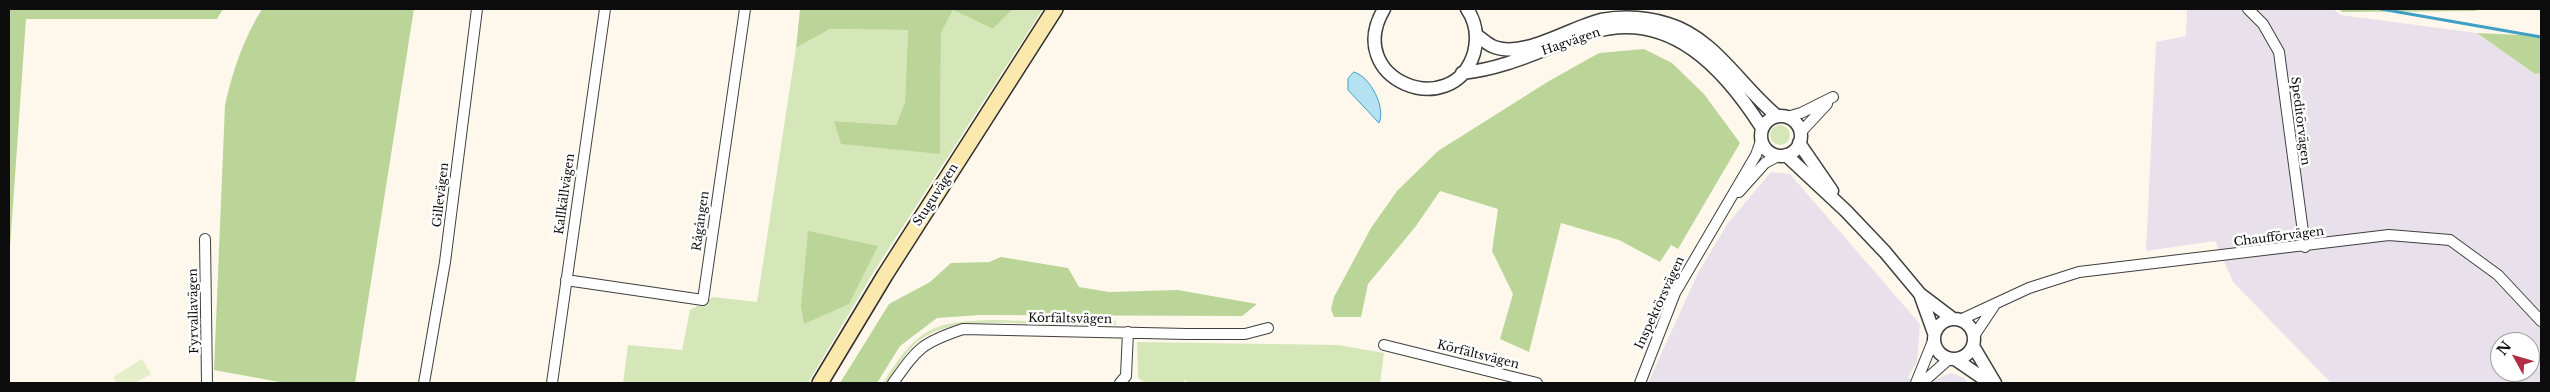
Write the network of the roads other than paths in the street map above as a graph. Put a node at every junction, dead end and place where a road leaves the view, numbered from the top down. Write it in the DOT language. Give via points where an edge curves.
graph roads {
  1 [pos="477,9"];
  2 [pos="604,9"];
  3 [pos="745,9"];
  4 [pos="1055,9"];
  5 [pos="1467,9"];
  6 [pos="2248,9"];
  7 [pos="1381,10"];
  8 [pos="1476,35"];
  9 [pos="1462,73"];
  10 [pos="1782,116"];
  11 [pos="1762,134"];
  12 [pos="1800,138"];
  13 [pos="1782,155"];
  14 [pos="1724,210"];
  15 [pos="1846,211"];
  16 [pos="205,239"];
  17 [pos="2305,247"];
  18 [pos="566,280"];
  19 [pos="1920,294"];
  20 [pos="1995,305"];
  21 [pos="1957,319"];
  22 [pos="2541,321"];
  23 [pos="1268,328"];
  24 [pos="1128,332"];
  25 [pos="1934,337"];
  26 [pos="1974,341"];
  27 [pos="1384,345"];
  28 [pos="1952,359"];
  29 [pos="207,383"];
  30 [pos="424,383"];
  31 [pos="552,383"];
  32 [pos="820,383"];
  33 [pos="893,383"];
  34 [pos="1120,383"];
  35 [pos="1537,383"];
  36 [pos="1640,383"];
  37 [pos="1916,383"];
  38 [pos="1922,383"];
  39 [pos="1990,383"];
  40 [pos="1995,383"];
  1 -- 30 [label="street, Gillevägen" via="445,262"];
  2 -- 18 [label="street, Kallkällvägen"];
  3 -- 18 [label="street, Rågången" via="703,300"];
  4 -- 32 [label="main road, Stuguvägen"];
  5 -- 8 [label="street"];
  6 -- 17 [label="street, Speditörvägen" via="2263,24 2279,52"];
  7 -- 9 [label="street" via="1374,36 1376,51 1383,66 1397,80 1428,89 1450,82"];
  8 -- 9 [label="street" via="1472,57"];
  8 -- 10 [label="street, Hagvägen" via="1492,46 1507,49 1528,47 1599,21 1626,16 1669,24 1706,45 1764,106"];
  9 -- 11 [label="street, Hagvägen" via="1486,70 1594,32 1626,28 1660,32 1689,45 1714,65"];
  10 -- 11 [label="street" via="1768,120"];
  10 -- 12 [label="street" via="1797,124"];
  10 -- 12 [label="street" via="1833,97"];
  11 -- 13 [label="street" via="1768,152"];
  11 -- 14 [label="street, Inspektörsvägen"];
  12 -- 13 [label="street" via="1793,152"];
  12 -- 15 [label="street"];
  13 -- 14 [label="street, Inspektörsvägen" via="1765,163"];
  13 -- 15 [label="street"];
  14 -- 36 [label="street, Inspektörsvägen" via="1676,293"];
  15 -- 19 [label="street"];
  16 -- 29 [label="street, Fyrvallavägen"];
  17 -- 20 [label="street, Chaufförvägen" via="2079,272 2029,288"];
  17 -- 22 [label="street, Chaufförvägen" via="2389,235 2450,240 2498,275"];
  18 -- 31 [label="street, Kallkällvägen"];
  19 -- 21 [label="street"];
  19 -- 25 [label="street"];
  20 -- 21 [label="street, Chaufförvägen"];
  20 -- 26 [label="street, Chaufförvägen"];
  21 -- 25 [label="street" via="1942,322"];
  21 -- 26 [label="street" via="1970,326"];
  23 -- 24 [label="street, Körfältsvägen" via="1245,334"];
  24 -- 33 [label="street, Körfältsvägen" via="963,329 933,339 915,353"];
  24 -- 34 [label="street" via="1126,376"];
  25 -- 28 [label="street" via="1939,354"];
  25 -- 37 [label="street"];
  26 -- 28 [label="street" via="1967,355"];
  26 -- 40 [label="street"];
  27 -- 35 [label="street, Körfältsvägen"];
  28 -- 38 [label="street"];
  28 -- 39 [label="street"];
}
